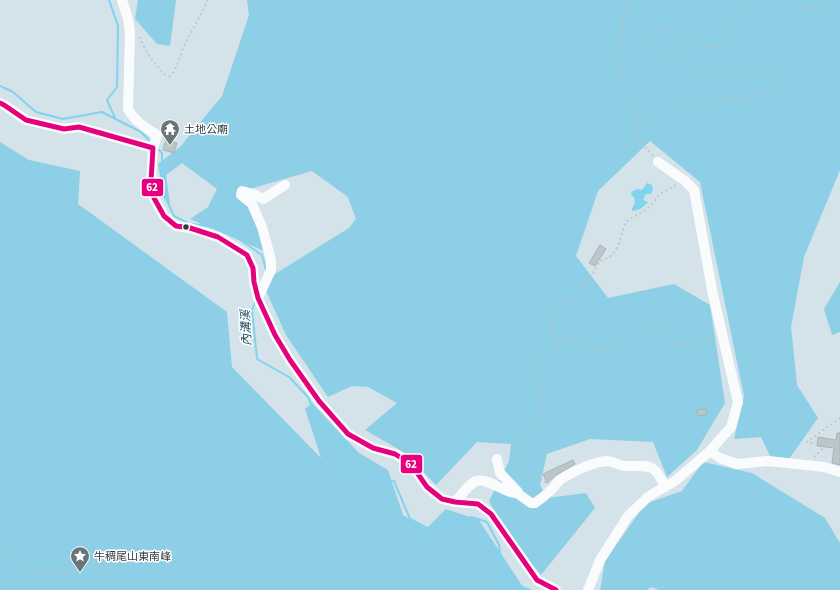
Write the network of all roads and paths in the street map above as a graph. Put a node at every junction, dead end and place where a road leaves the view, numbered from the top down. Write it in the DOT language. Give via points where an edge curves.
graph roads {
  1 [pos="122,0"];
  2 [pos="207,0"];
  3 [pos="626,0"];
  4 [pos="751,0"];
  5 [pos="796,0"];
  6 [pos="826,0"];
  7 [pos="130,32"];
  8 [pos="0,103"];
  9 [pos="640,123"];
  10 [pos="154,148"];
  11 [pos="658,162"];
  12 [pos="685,181"];
  13 [pos="285,185"];
  14 [pos="258,298"];
  15 [pos="722,336"];
  16 [pos="556,338"];
  17 [pos="840,418"];
  18 [pos="710,451"];
  19 [pos="497,459"];
  20 [pos="805,465"];
  21 [pos="840,472"];
  22 [pos="559,481"];
  23 [pos="665,487"];
  24 [pos="517,492"];
  25 [pos="455,502"];
  26 [pos="0,537"];
  27 [pos="108,590"];
  28 [pos="556,590"];
  29 [pos="588,590"];
  1 -- 7 [label="street"];
  2 -- 7 [label="path" via="170,76 164,74 139,38"];
  3 -- 9 [label="path" via="619,59 629,108"];
  4 -- 9 [label="path" via="740,6 734,16 728,38 717,46 703,46 660,28 652,28 648,34 649,49 655,54 672,54 702,71 768,68 782,72 788,77 785,83 777,89 748,97 731,97 676,108"];
  5 -- 6 [label="path" via="803,10 822,7"];
  7 -- 10 [label="street" via="128,109 131,116 157,135"];
  8 -- 10 [label="street" via="26,120 64,129 79,127"];
  9 -- 11 [label="path" via="634,133"];
  10 -- 14 [label="street" via="151,181 154,198 164,216 176,226 218,237 247,255 253,268"];
  11 -- 12 [label="street"];
  12 -- 15 [label="street" via="694,190"];
  12 -- 16 [label="path" via="660,194 646,210 628,220 613,254 600,261 580,288 578,297 556,308 552,317 552,336"];
  13 -- 14 [label="street" via="263,199 242,191 240,195 252,204 262,227 271,260 271,270"];
  14 -- 25 [label="street" via="290,360 348,434 373,448 395,454 411,464 427,487 442,499"];
  15 -- 16 [label="path" via="685,345 677,344 660,331 640,330 610,350 602,351"];
  15 -- 18 [label="street" via="738,402 731,427"];
  16 -- 22 [label="path" via="557,348 536,360 531,370 544,405 536,424 514,450 528,475 538,477 548,486"];
  17 -- 20 [label="path" via="807,442 826,446"];
  18 -- 20 [label="street" via="737,464 768,461"];
  18 -- 23 [label="street"];
  19 -- 24 [label="street" via="500,473 518,490"];
  20 -- 21 [label="street"];
  22 -- 23 [label="street" via="605,461 625,466 650,467 660,474"];
  22 -- 24 [label="street" via="535,503 531,503"];
  23 -- 29 [label="street" via="641,503 628,516 600,560"];
  24 -- 25 [label="street" via="476,480"];
  25 -- 28 [label="street" via="478,504 491,514 537,580"];
  26 -- 27 [label="path" via="8,550 10,562 48,575 70,575 89,564 105,562"];
}
